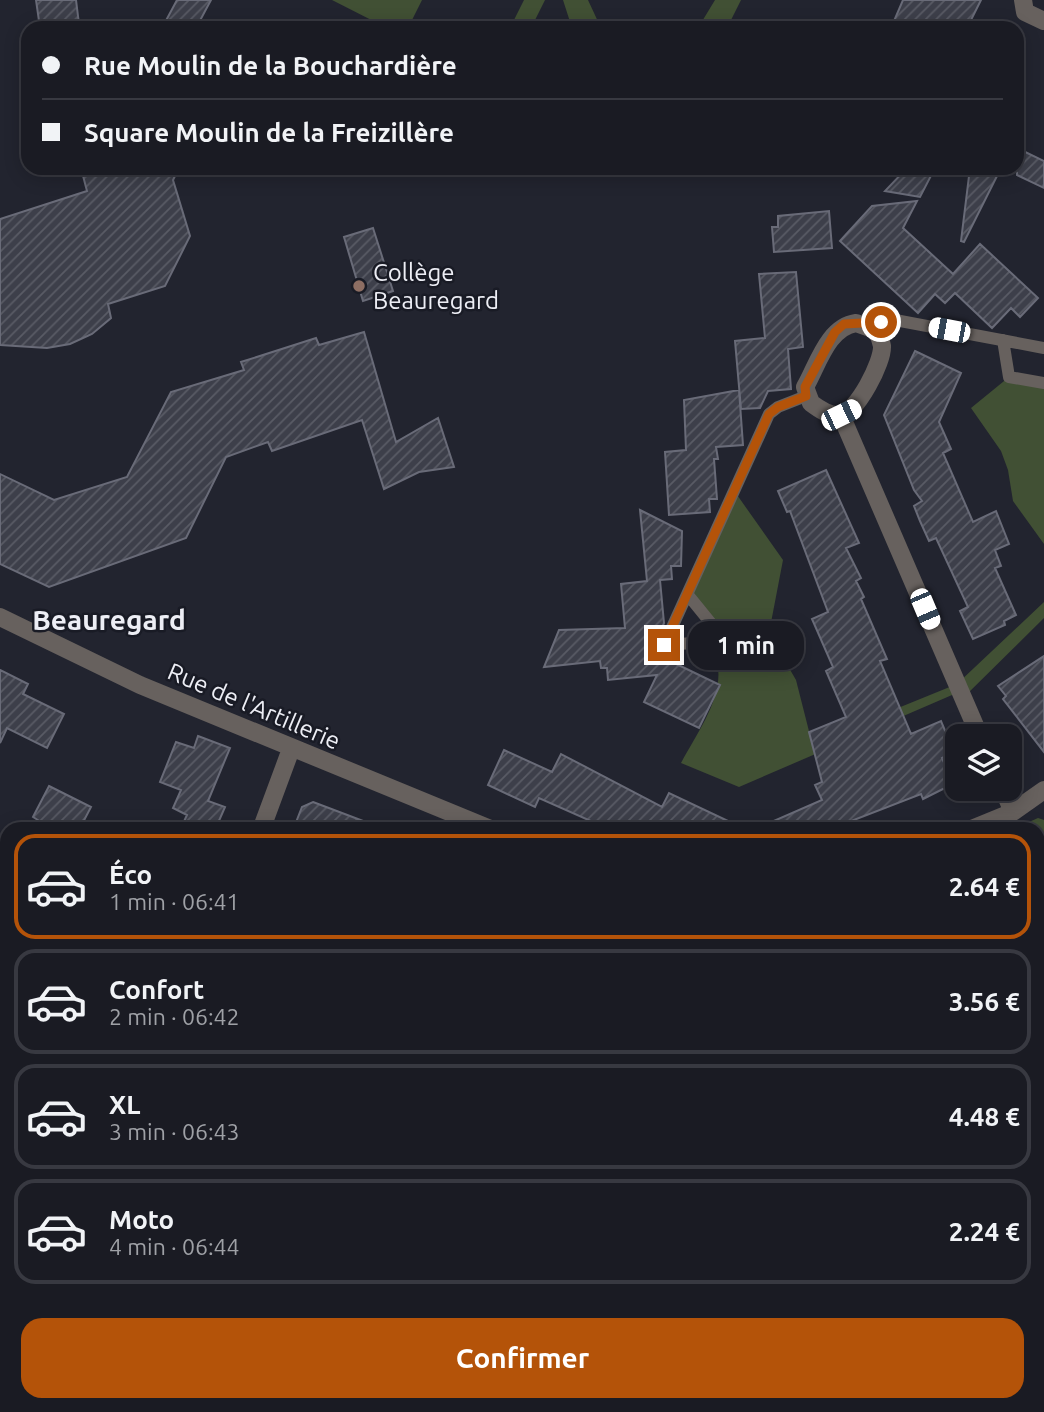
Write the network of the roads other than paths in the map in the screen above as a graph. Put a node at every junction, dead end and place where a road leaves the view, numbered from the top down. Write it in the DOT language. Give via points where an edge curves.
graph roads {
  1 [pos="1023,0"];
  2 [pos="1044,21"];
  3 [pos="867,325"];
  4 [pos="1003,340"];
  5 [pos="1044,348"];
  6 [pos="1044,383"];
  7 [pos="806,396"];
  8 [pos="841,415"];
  9 [pos="688,595"];
  10 [pos="0,617"];
  11 [pos="974,724"];
  12 [pos="291,749"];
  13 [pos="1044,790"];
  14 [pos="1008,801"];
  15 [pos="1013,812"];
  16 [pos="264,822"];
  17 [pos="473,822"];
  18 [pos="989,822"];
  1 -- 2 [label="street" via="1025,12"];
  3 -- 4 [label="lane" via="895,320"];
  3 -- 7 [label="street" via="844,324 835,332 805,387"];
  3 -- 8 [label="street" via="880,338 880,360 854,409"];
  4 -- 5 [label="lane"];
  4 -- 6 [label="lane" via="1009,377"];
  7 -- 8 [label="street" via="821,411"];
  7 -- 9 [label="lane" via="769,414"];
  8 -- 11 [label="street"];
  9 -- 9 [label="lane" via="670,632 664,645 708,642 714,627"];
  10 -- 12 [label="street, Rue de l'Artillerie" via="140,685"];
  12 -- 16 [label="street"];
  12 -- 17 [label="street, Rue de l'Artillerie"];
  13 -- 15 [label="street"];
  14 -- 15 [label="street"];
  15 -- 18 [label="street"];
}
